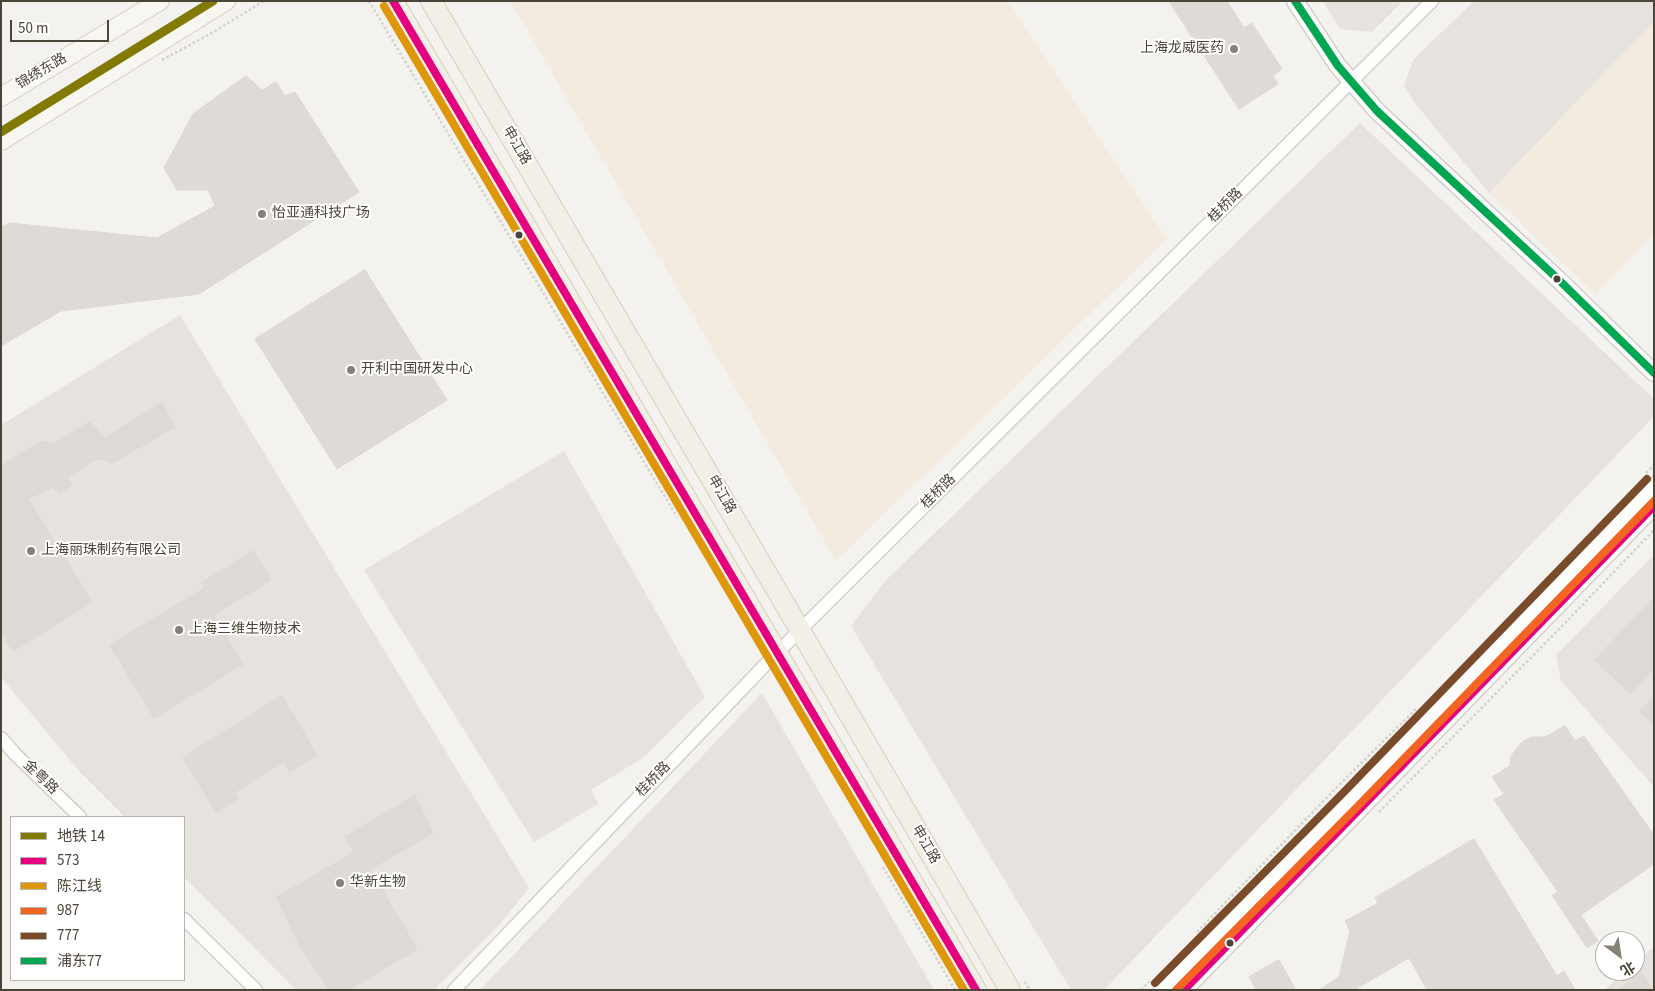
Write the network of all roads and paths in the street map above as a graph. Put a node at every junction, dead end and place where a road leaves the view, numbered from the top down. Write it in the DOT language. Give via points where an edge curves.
graph roads {
  1 [pos="160,1"];
  2 [pos="226,1"];
  3 [pos="369,1"];
  4 [pos="393,1"];
  5 [pos="431,1"];
  6 [pos="1294,1"];
  7 [pos="1432,1"];
  8 [pos="1351,82"];
  9 [pos="1,97"];
  10 [pos="1,141"];
  11 [pos="1654,373"];
  12 [pos="1654,465"];
  13 [pos="1647,482"];
  14 [pos="1654,506"];
  15 [pos="681,524"];
  16 [pos="1654,530"];
  17 [pos="800,630"];
  18 [pos="777,653"];
  19 [pos="1422,703"];
  20 [pos="3,742"];
  21 [pos="79,816"];
  22 [pos="1373,818"];
  23 [pos="880,863"];
  24 [pos="185,920"];
  25 [pos="1195,934"];
  26 [pos="1158,983"];
  27 [pos="256,990"];
  28 [pos="454,990"];
  29 [pos="954,990"];
  30 [pos="976,990"];
  31 [pos="1010,990"];
  32 [pos="1141,990"];
  33 [pos="1184,990"];
  1 -- 9 [label="main road, 锦绣东路"];
  2 -- 10 [label="main road"];
  3 -- 15 [label="path"];
  4 -- 18 [label="main road"];
  5 -- 17 [label="main road, 申江路"];
  6 -- 8 [label="street"];
  7 -- 8 [label="street, 桂桥路"];
  8 -- 11 [label="street" via="1376,111"];
  8 -- 17 [label="street, 桂桥路"];
  12 -- 13 [label="path"];
  13 -- 26 [label="street" via="1358,792"];
  14 -- 33 [label="street"];
  16 -- 22 [label="path"];
  17 -- 18 [label="street, 桂桥路"];
  17 -- 31 [label="main road, 申江路"];
  18 -- 28 [label="street, 桂桥路"];
  18 -- 30 [label="main road"];
  19 -- 25 [label="path"];
  20 -- 21 [label="street, 金粤路"];
  23 -- 29 [label="path"];
  24 -- 27 [label="street"];
  26 -- 32 [label="path"];
}
